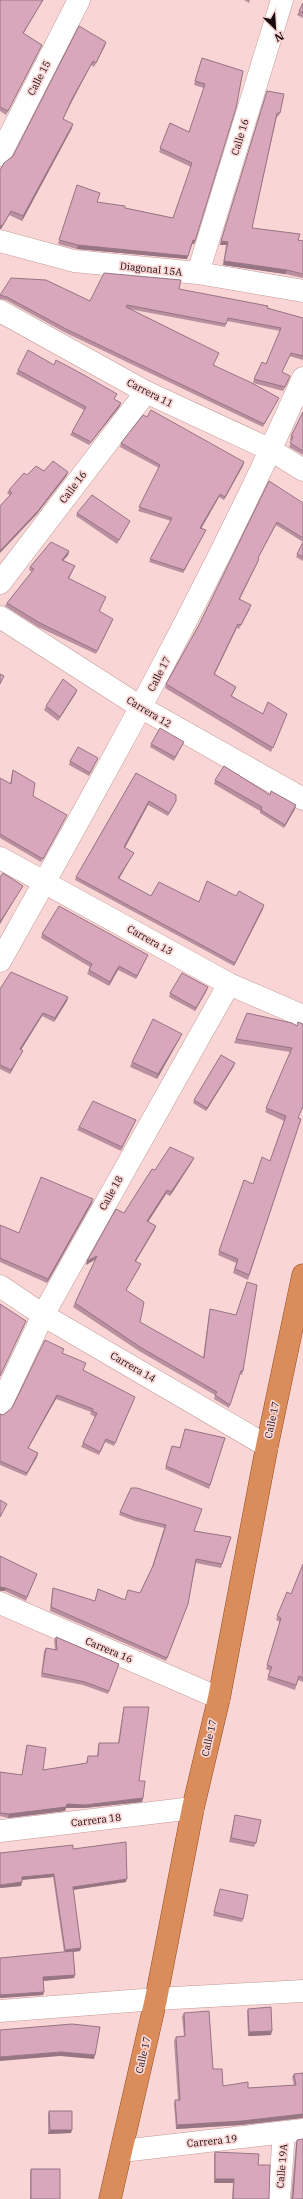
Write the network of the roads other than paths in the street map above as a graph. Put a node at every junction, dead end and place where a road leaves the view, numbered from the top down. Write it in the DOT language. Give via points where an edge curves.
graph roads {
  1 [pos="79,0"];
  2 [pos="282,0"];
  3 [pos="0,155"];
  4 [pos="0,242"];
  5 [pos="198,273"];
  6 [pos="303,291"];
  7 [pos="0,311"];
  8 [pos="303,378"];
  9 [pos="146,392"];
  10 [pos="271,450"];
  11 [pos="303,470"];
  12 [pos="0,583"];
  13 [pos="0,617"];
  14 [pos="142,708"];
  15 [pos="303,799"];
  16 [pos="0,858"];
  17 [pos="44,882"];
  18 [pos="0,961"];
  19 [pos="229,984"];
  20 [pos="303,1016"];
  21 [pos="303,1275"];
  22 [pos="0,1286"];
  23 [pos="43,1315"];
  24 [pos="0,1406"];
  25 [pos="267,1446"];
  26 [pos="0,1603"];
  27 [pos="219,1698"];
  28 [pos="193,1808"];
  29 [pos="0,1831"];
  30 [pos="303,1991"];
  31 [pos="156,1999"];
  32 [pos="0,2011"];
  33 [pos="294,2132"];
  34 [pos="122,2151"];
  35 [pos="110,2199"];
  36 [pos="279,2199"];
  1 -- 3 [label="street, Calle 15"];
  2 -- 5 [label="street, Calle 16"];
  4 -- 5 [label="street, Diagonal 15A" via="74,261"];
  5 -- 6 [label="street, Diagonal 15A"];
  7 -- 9 [label="street, Carrera 11"];
  8 -- 10 [label="street, Calle 17"];
  9 -- 10 [label="street, Carrera 11"];
  9 -- 12 [label="street, Calle 16"];
  10 -- 11 [label="street, Carrera 11"];
  10 -- 14 [label="street, Calle 17"];
  13 -- 14 [label="street, Carrera 12"];
  14 -- 15 [label="street, Carrera 12"];
  14 -- 17 [label="street, Calle 17"];
  16 -- 17 [label="street, Carrera 13"];
  17 -- 18 [label="street, Calle 17"];
  17 -- 19 [label="street, Carrera 13"];
  19 -- 20 [label="street, Carrera 13"];
  19 -- 23 [label="street, Calle 18"];
  21 -- 25 [label="highway, Calle 17"];
  22 -- 23 [label="street, Carrera 14"];
  23 -- 24 [label="street, Calle 18"];
  23 -- 25 [label="street, Carrera 14"];
  25 -- 27 [label="highway, Calle 17"];
  26 -- 27 [label="street, Carrera 16"];
  27 -- 28 [label="highway, Calle 17"];
  28 -- 29 [label="street, Carrera 18"];
  28 -- 31 [label="highway, Calle 17"];
  30 -- 31 [label="street"];
  31 -- 32 [label="street"];
  31 -- 34 [label="highway, Calle 17"];
  33 -- 34 [label="street, Carrera 19"];
  33 -- 36 [label="street, Calle 19A"];
  34 -- 35 [label="highway, Calle 17"];
}
